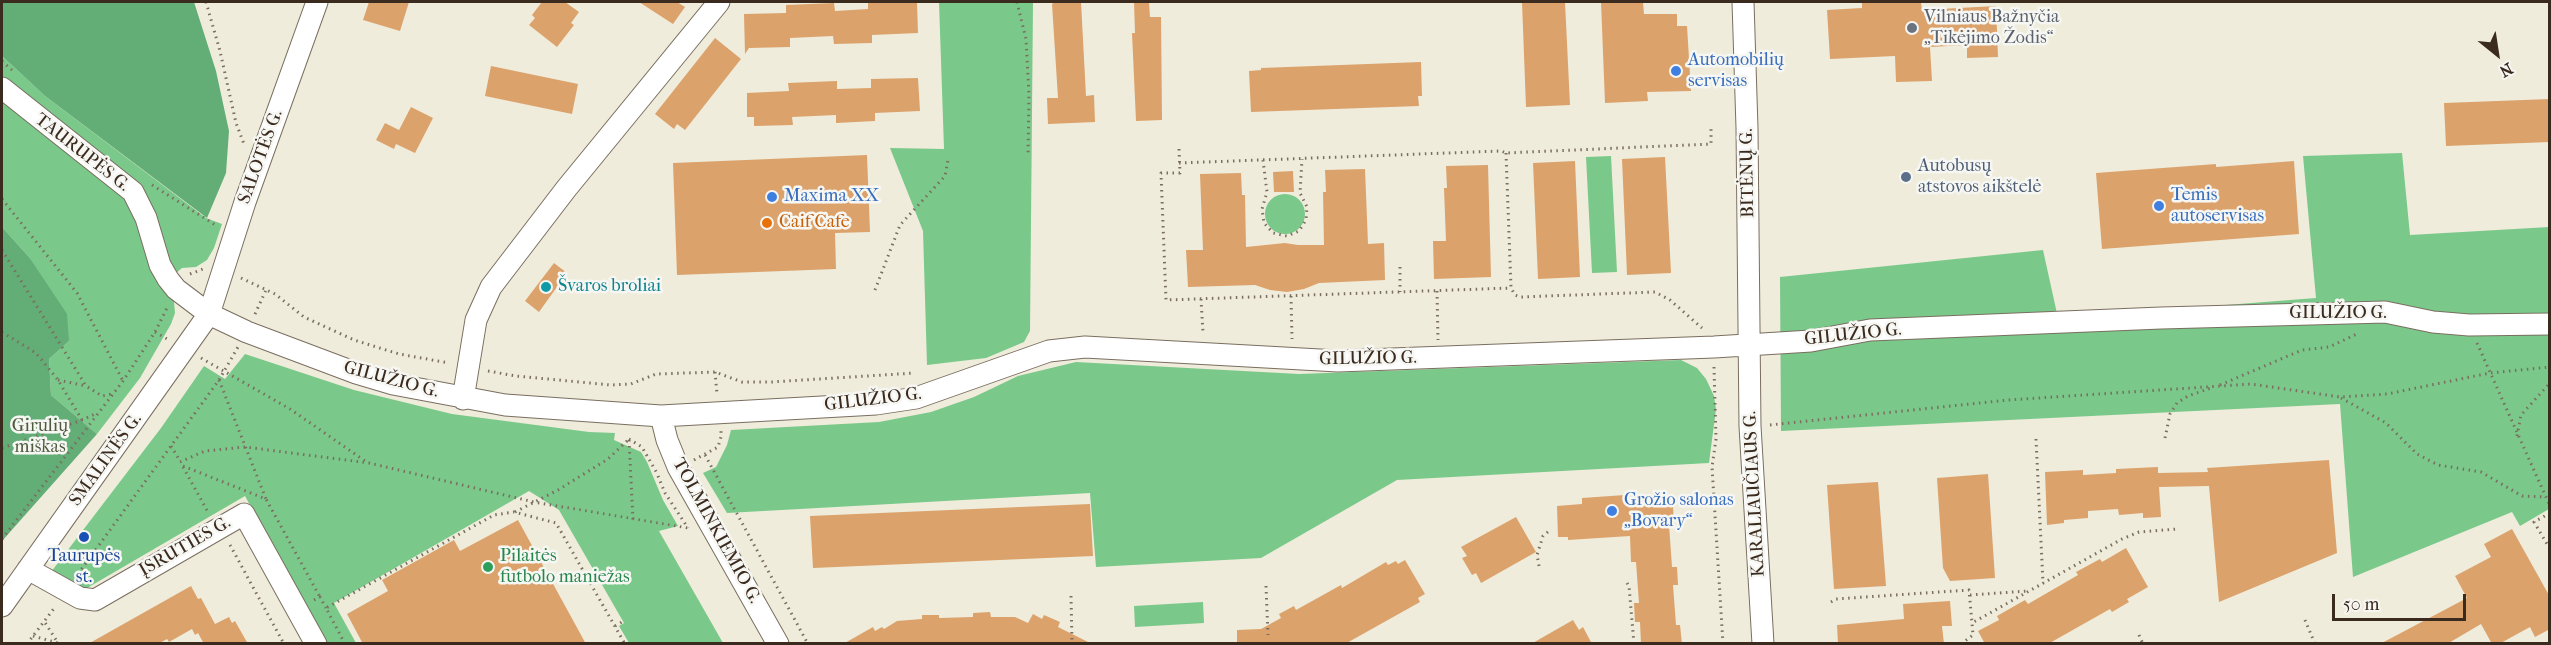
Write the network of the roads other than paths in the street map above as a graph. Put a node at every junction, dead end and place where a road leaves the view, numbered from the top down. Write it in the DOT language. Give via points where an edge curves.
graph roads {
  1 [pos="317,2"];
  2 [pos="719,2"];
  3 [pos="1743,2"];
  4 [pos="2,88"];
  5 [pos="208,314"];
  6 [pos="2550,324"];
  7 [pos="1750,345"];
  8 [pos="463,399"];
  9 [pos="661,416"];
  10 [pos="28,569"];
  11 [pos="2,606"];
  12 [pos="316,644"];
  13 [pos="778,644"];
  14 [pos="1762,644"];
  1 -- 5 [label="street, SALOTĖS G."];
  2 -- 8 [label="street" via="491,287 476,320"];
  3 -- 7 [label="street, BITĖNŲ G."];
  4 -- 5 [label="street, TAURUPĖS G." via="133,192 146,218 160,265 176,289"];
  5 -- 8 [label="street, GILUŽIO G." via="356,373"];
  5 -- 10 [label="street, SMALINĖS G."];
  6 -- 7 [label="street, GILUŽIO G." via="2469,325 2385,312 2290,314 1870,330 1811,341"];
  7 -- 9 [label="street, GILUŽIO G." via="1338,361 1085,347 1008,364 916,399"];
  7 -- 14 [label="street, KARALIAUČIAUS G." via="1750,426"];
  8 -- 9 [label="street, GILUŽIO G."];
  9 -- 13 [label="street, TOLMINKIEMIO G." via="678,467"];
  10 -- 11 [label="street, SMALINĖS G."];
  10 -- 12 [label="street, ĮSRUTIES G." via="80,598 95,600 244,514"];
}
